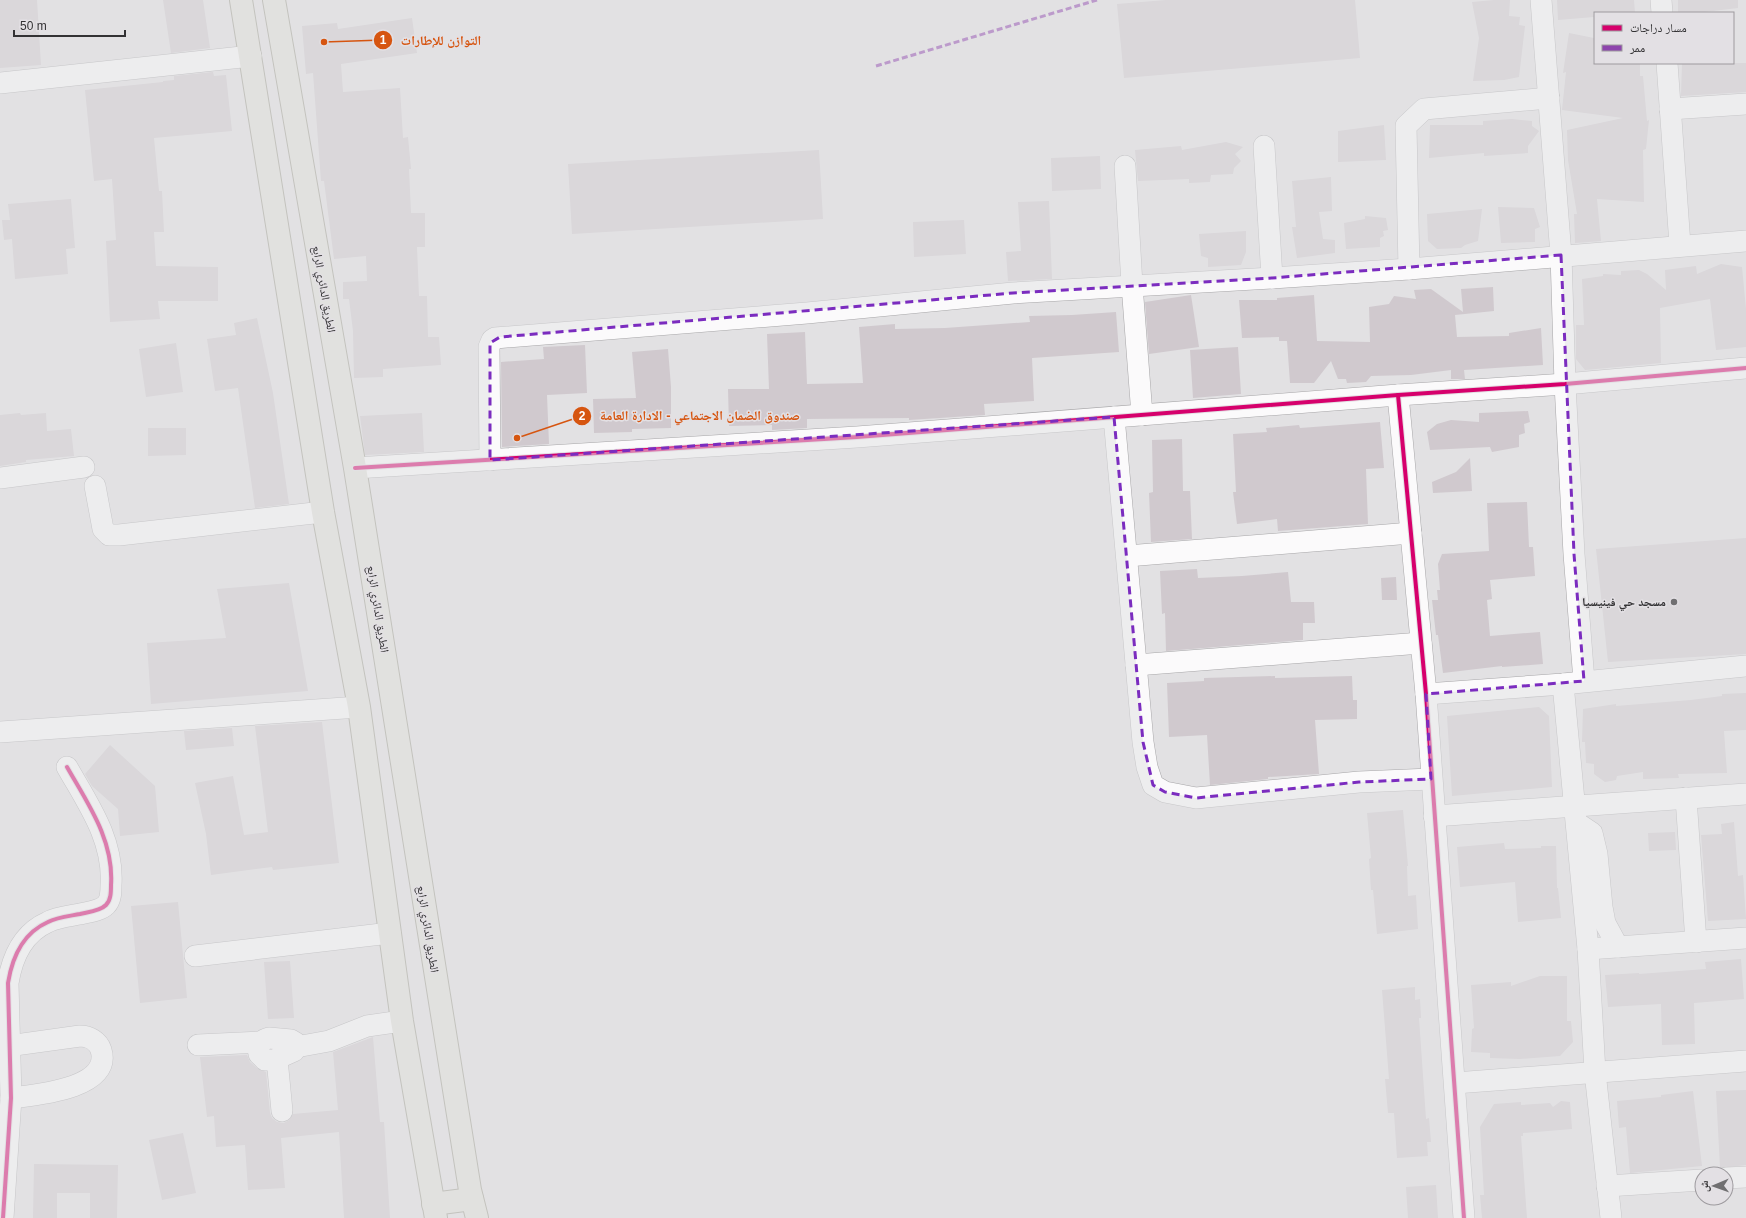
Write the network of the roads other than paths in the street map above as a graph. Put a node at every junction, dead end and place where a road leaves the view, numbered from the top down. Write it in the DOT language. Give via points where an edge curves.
graph roads {
  1 [pos="241,0"];
  2 [pos="274,0"];
  3 [pos="1541,0"];
  4 [pos="1661,0"];
  5 [pos="1662,12"];
  6 [pos="251,56"];
  7 [pos="1666,64"];
  8 [pos="0,83"];
  9 [pos="1549,98"];
  10 [pos="1746,104"];
  11 [pos="1670,109"];
  12 [pos="1264,146"];
  13 [pos="1125,166"];
  14 [pos="1746,241"];
  15 [pos="1680,245"];
  16 [pos="1561,256"];
  17 [pos="1409,269"];
  18 [pos="1272,278"];
  19 [pos="1132,285"];
  20 [pos="1746,368"];
  21 [pos="1565,384"];
  22 [pos="1398,395"];
  23 [pos="1142,415"];
  24 [pos="1114,417"];
  25 [pos="490,460"];
  26 [pos="84,467"];
  27 [pos="355,468"];
  28 [pos="0,478"];
  29 [pos="95,486"];
  30 [pos="324,512"];
  31 [pos="1411,533"];
  32 [pos="1127,556"];
  33 [pos="1421,643"];
  34 [pos="1136,665"];
  35 [pos="1746,666"];
  36 [pos="1584,681"];
  37 [pos="1563,684"];
  38 [pos="1426,694"];
  39 [pos="359,707"];
  40 [pos="0,732"];
  41 [pos="67,767"];
  42 [pos="1431,779"];
  43 [pos="1746,794"];
  44 [pos="1686,798"];
  45 [pos="1576,815"];
  46 [pos="1434,816"];
  47 [pos="390,933"];
  48 [pos="1746,938"];
  49 [pos="1696,942"];
  50 [pos="1618,947"];
  51 [pos="1588,949"];
  52 [pos="195,956"];
  53 [pos="402,1021"];
  54 [pos="261,1042"];
  55 [pos="198,1045"];
  56 [pos="296,1046"];
  57 [pos="5,1047"];
  58 [pos="277,1059"];
  59 [pos="1746,1061"];
  60 [pos="1595,1072"];
  61 [pos="1455,1083"];
  62 [pos="11,1098"];
  63 [pos="282,1111"];
  64 [pos="1746,1177"];
  65 [pos="1734,1178"];
  66 [pos="1694,1181"];
  67 [pos="1607,1186"];
  68 [pos="474,1208"];
  69 [pos="434,1211"];
  70 [pos="3,1218"];
  71 [pos="1464,1218"];
  72 [pos="1611,1218"];
  1 -- 6 [label="main road"];
  2 -- 27 [label="main road, الطريق الدائري الرابع"];
  3 -- 9 [label="street"];
  4 -- 5 [label="street"];
  6 -- 8 [label="street"];
  6 -- 30 [label="main road"];
  7 -- 11 [label="street"];
  9 -- 16 [label="street"];
  9 -- 17 [label="street" via="1424,109 1406,126"];
  10 -- 11 [label="street"];
  11 -- 15 [label="street"];
  12 -- 18 [label="street"];
  13 -- 19 [label="street"];
  14 -- 15 [label="street"];
  15 -- 16 [label="street"];
  16 -- 17 [label="street"];
  16 -- 21 [label="street"];
  17 -- 18 [label="street"];
  18 -- 19 [label="street"];
  19 -- 23 [label="street"];
  19 -- 25 [label="street" via="495,338 489,347"];
  20 -- 21 [label="street"];
  21 -- 22 [label="street"];
  21 -- 36 [label="street"];
  22 -- 23 [label="street"];
  22 -- 31 [label="street"];
  23 -- 24 [label="street"];
  24 -- 25 [label="street" via="857,437"];
  24 -- 32 [label="street"];
  25 -- 27 [label="street"];
  26 -- 28 [label="street"];
  27 -- 68 [label="main road, الطريق الدائري الرابع"];
  29 -- 30 [label="street" via="103,529 110,535"];
  30 -- 39 [label="main road"];
  31 -- 32 [label="street"];
  31 -- 33 [label="street"];
  32 -- 34 [label="street"];
  33 -- 34 [label="street"];
  33 -- 38 [label="street"];
  34 -- 42 [label="street" via="1147,767 1153,785 1164,792 1196,798 1359,782"];
  35 -- 36 [label="street"];
  36 -- 37 [label="street"];
  37 -- 38 [label="street"];
  37 -- 45 [label="street"];
  38 -- 42 [label="street"];
  39 -- 40 [label="street"];
  39 -- 47 [label="main road"];
  41 -- 57 [label="street" via="97,819 105,839 112,876 110,900 100,909 48,922 24,941 11,968 8,983"];
  42 -- 46 [label="street"];
  43 -- 44 [label="street"];
  44 -- 45 [label="street"];
  44 -- 49 [label="street"];
  45 -- 46 [label="street"];
  45 -- 50 [label="street" via="1592,833 1598,854 1605,923"];
  45 -- 51 [label="street"];
  46 -- 61 [label="street"];
  47 -- 52 [label="street"];
  47 -- 53 [label="main road"];
  48 -- 49 [label="street"];
  49 -- 50 [label="street"];
  50 -- 51 [label="street"];
  51 -- 60 [label="street"];
  53 -- 56 [label="street" via="367,1026 329,1040"];
  53 -- 69 [label="main road"];
  54 -- 55 [label="street"];
  54 -- 56 [label="street" via="269,1038 291,1040"];
  54 -- 58 [label="street" via="258,1050 262,1058"];
  56 -- 58 [label="street" via="294,1051"];
  57 -- 62 [label="street"];
  57 -- 62 [label="street" via="85,1036 99,1046 102,1058 95,1073 75,1086"];
  58 -- 63 [label="street"];
  59 -- 60 [label="street"];
  60 -- 61 [label="street"];
  60 -- 67 [label="street"];
  61 -- 71 [label="street"];
  62 -- 70 [label="street"];
  64 -- 65 [label="street"];
  66 -- 67 [label="street"];
  67 -- 72 [label="street"];
  68 -- 69 [label="main road"];
}
